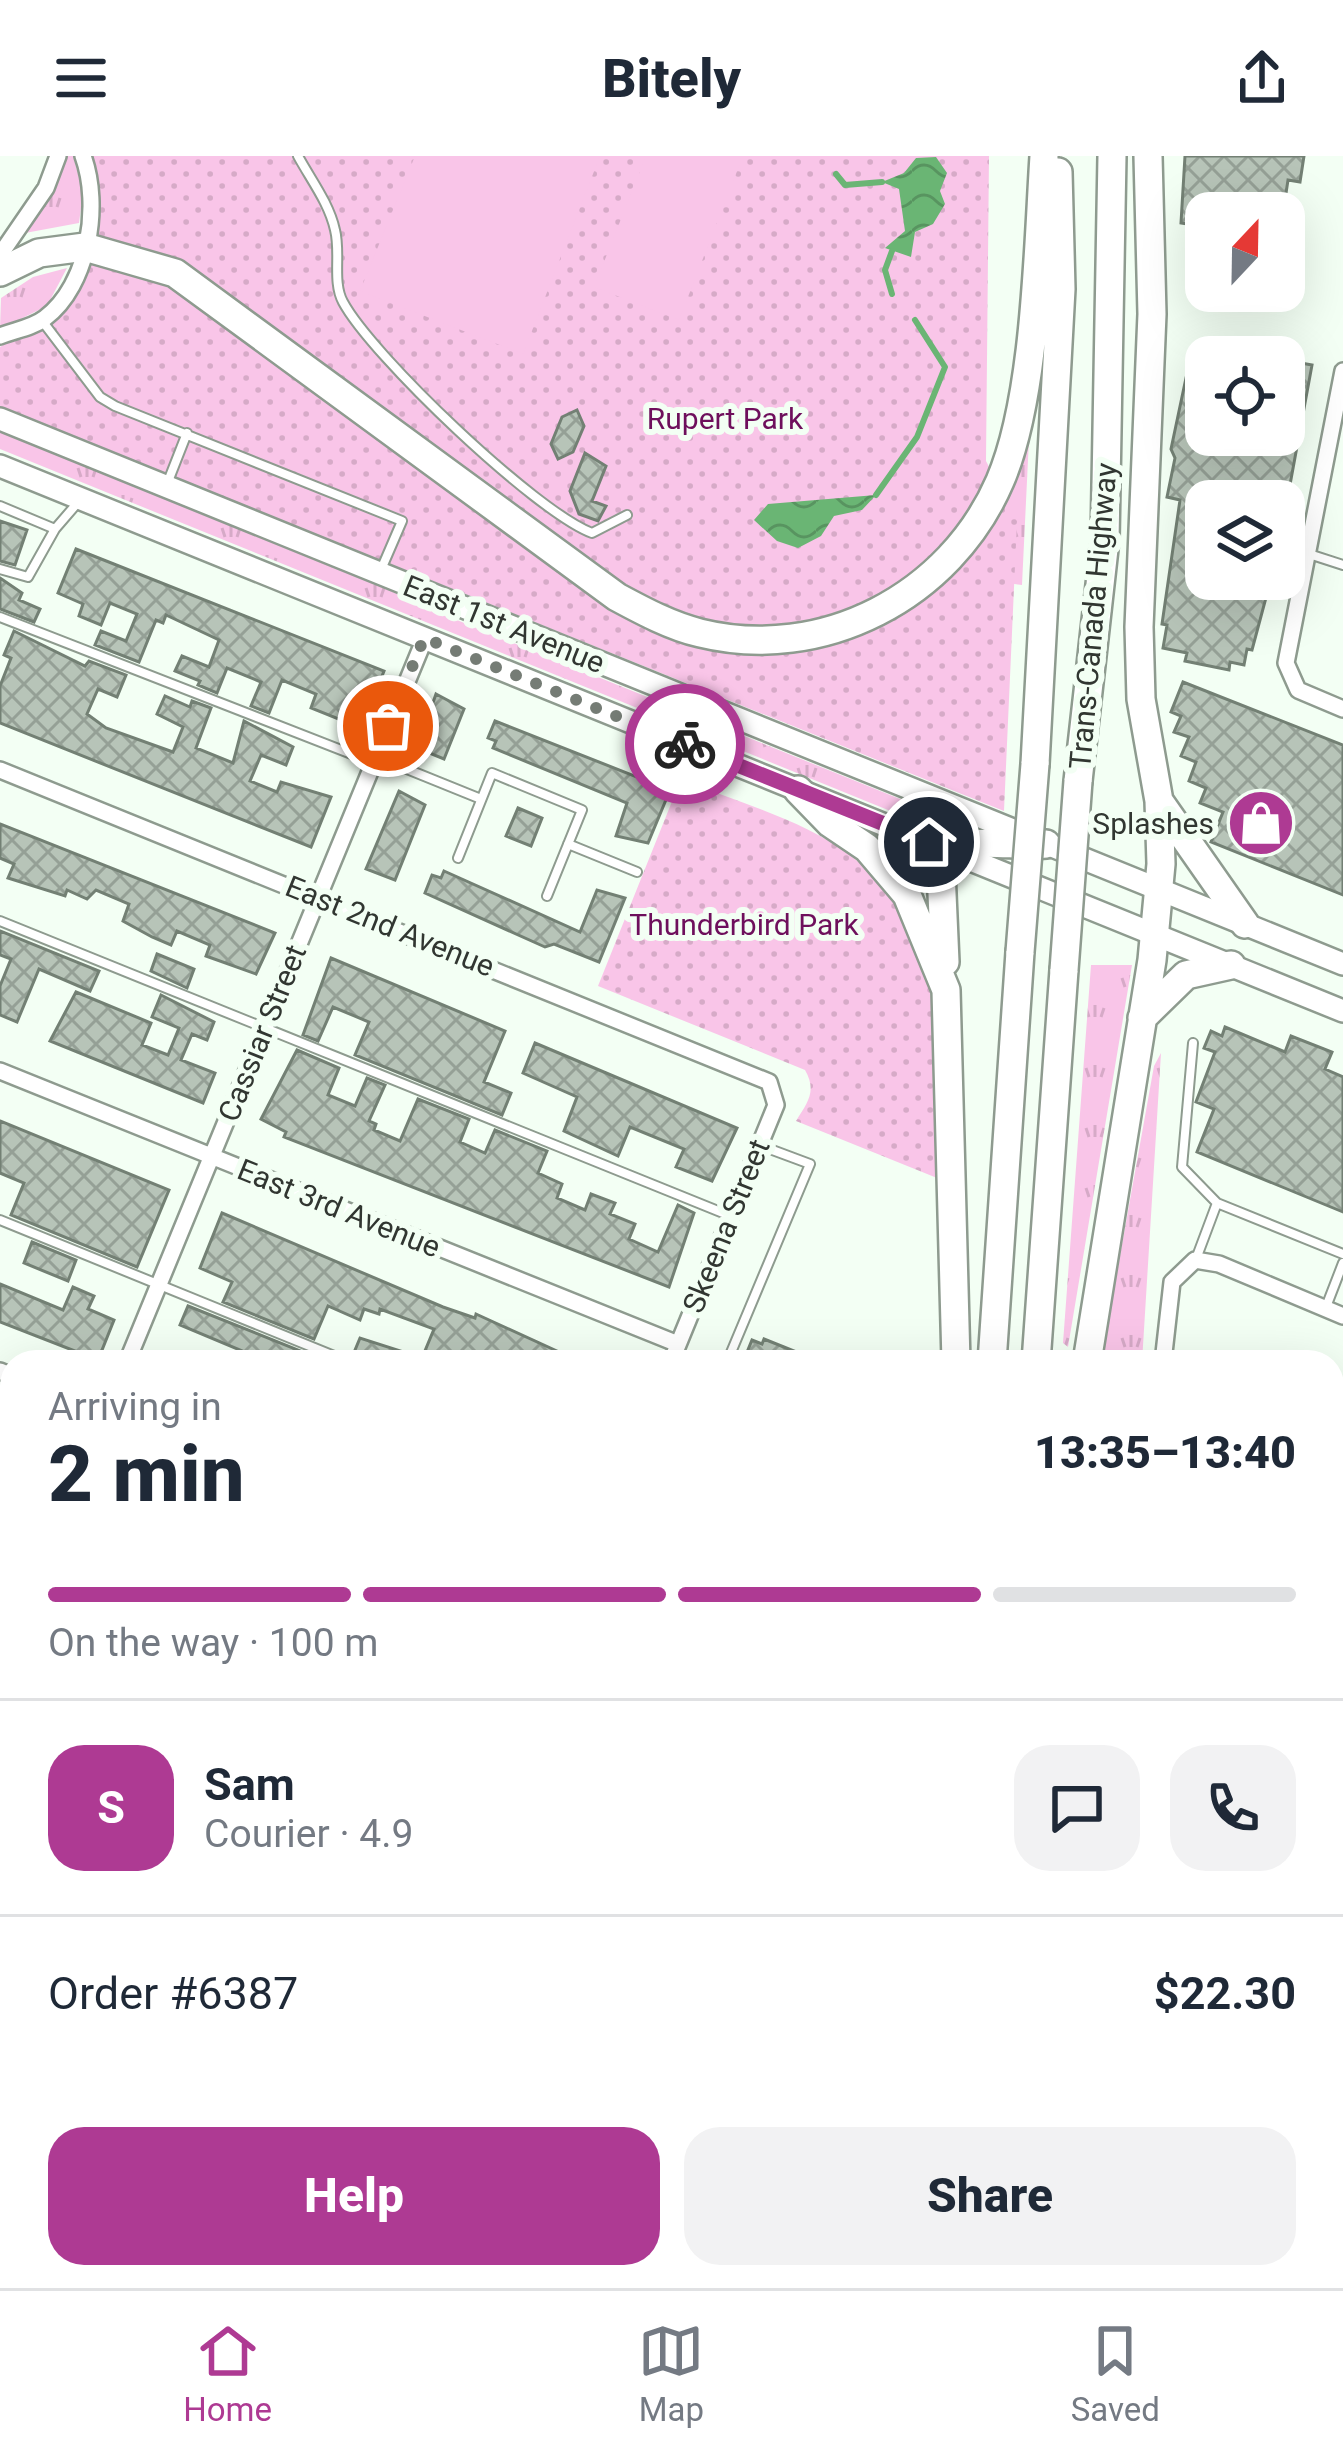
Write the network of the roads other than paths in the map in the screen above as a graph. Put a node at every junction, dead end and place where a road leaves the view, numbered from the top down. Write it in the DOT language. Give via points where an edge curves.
graph roads {
  1 [pos="58,156"];
  2 [pos="83,156"];
  3 [pos="298,156"];
  4 [pos="1044,156"];
  5 [pos="1057,156"];
  6 [pos="1112,156"];
  7 [pos="1148,156"];
  8 [pos="85,247"];
  9 [pos="0,255"];
  10 [pos="0,272"];
  11 [pos="42,321"];
  12 [pos="0,336"];
  13 [pos="1343,371"];
  14 [pos="0,419"];
  15 [pos="187,433"];
  16 [pos="0,466"];
  17 [pos="166,485"];
  18 [pos="81,499"];
  19 [pos="0,506"];
  20 [pos="627,514"];
  21 [pos="55,529"];
  22 [pos="1308,554"];
  23 [pos="1343,565"];
  24 [pos="0,569"];
  25 [pos="379,574"];
  26 [pos="0,617"];
  27 [pos="424,638"];
  28 [pos="1343,709"];
  29 [pos="375,760"];
  30 [pos="0,770"];
  31 [pos="798,790"];
  32 [pos="481,800"];
  33 [pos="1159,801"];
  34 [pos="568,844"];
  35 [pos="1046,844"];
  36 [pos="949,850"];
  37 [pos="458,858"];
  38 [pos="637,872"];
  39 [pos="1159,890"];
  40 [pos="317,896"];
  41 [pos="547,896"];
  42 [pos="0,921"];
  43 [pos="1245,924"];
  44 [pos="1154,934"];
  45 [pos="1343,964"];
  46 [pos="1231,965"];
  47 [pos="946,990"];
  48 [pos="1343,1011"];
  49 [pos="1142,1018"];
  50 [pos="264,1027"];
  51 [pos="1193,1042"];
  52 [pos="0,1071"];
  53 [pos="774,1090"];
  54 [pos="759,1145"];
  55 [pos="211,1157"];
  56 [pos="1217,1203"];
  57 [pos="730,1216"];
  58 [pos="0,1220"];
  59 [pos="1343,1254"];
  60 [pos="1195,1260"];
  61 [pos="1343,1263"];
  62 [pos="158,1284"];
  63 [pos="1326,1309"];
  64 [pos="1343,1316"];
  65 [pos="678,1344"];
  66 [pos="132,1350"];
  67 [pos="320,1350"];
  68 [pos="676,1350"];
  69 [pos="733,1350"];
  70 [pos="956,1350"];
  71 [pos="993,1350"];
  72 [pos="1037,1350"];
  73 [pos="1089,1350"];
  74 [pos="1164,1350"];
  1 -- 9 [label="street"];
  2 -- 8 [label="street" via="92,191"];
  3 -- 20 [label="lane" via="335,228 338,291 389,358 529,493 576,527 592,533"];
  4 -- 8 [label="highway" via="1018,412 984,512 940,569 907,595 838,629 785,640 700,633 617,596 176,272"];
  5 -- 71 [label="highway, Trans-Canada Highway, bridge" via="1061,289"];
  6 -- 72 [label="highway, Trans-Canada Highway, bridge" via="1105,540 1078,781"];
  7 -- 33 [label="highway" via="1152,314 1139,627 1141,699"];
  8 -- 10 [label="highway" via="39,253"];
  8 -- 11 [label="street" via="70,286"];
  11 -- 12 [label="street"];
  11 -- 15 [label="lane" via="100,397"];
  13 -- 22 [label="street"];
  14 -- 17 [label="main road, East 1st Avenue"];
  15 -- 17 [label="lane"];
  15 -- 25 [label="lane" via="402,521"];
  16 -- 18 [label="main road, East 1st Avenue"];
  17 -- 25 [label="main road, East 1st Avenue"];
  18 -- 21 [label="lane"];
  18 -- 27 [label="main road, East 1st Avenue"];
  19 -- 21 [label="lane"];
  21 -- 24 [label="lane" via="28,578"];
  22 -- 23 [label="lane"];
  22 -- 28 [label="street" via="1289,677 1298,690"];
  25 -- 35 [label="main road, East 1st Avenue"];
  26 -- 29 [label="lane"];
  27 -- 29 [label="street, Cassiar Street"];
  27 -- 31 [label="main road, East 1st Avenue"];
  29 -- 32 [label="lane"];
  29 -- 40 [label="street, Cassiar Street"];
  30 -- 40 [label="street, East 2nd Avenue"];
  31 -- 36 [label="main road, East 1st Avenue"];
  31 -- 47 [label="highway" via="867,848 907,895"];
  32 -- 34 [label="lane" via="492,773 582,809"];
  32 -- 37 [label="lane"];
  33 -- 39 [label="highway"];
  33 -- 43 [label="highway"];
  34 -- 38 [label="lane"];
  34 -- 41 [label="lane"];
  35 -- 36 [label="highway" via="975,842"];
  35 -- 39 [label="main road, East 1st Avenue"];
  36 -- 44 [label="main road, East 1st Avenue"];
  36 -- 47 [label="highway" via="941,872"];
  39 -- 43 [label="main road, East 1st Avenue"];
  39 -- 44 [label="highway"];
  40 -- 50 [label="street, Cassiar Street"];
  40 -- 53 [label="street, East 2nd Avenue" via="762,1077"];
  42 -- 50 [label="lane"];
  43 -- 45 [label="main road, East 1st Avenue"];
  44 -- 46 [label="main road, East 1st Avenue"];
  44 -- 49 [label="highway"];
  46 -- 48 [label="main road, East 1st Avenue"];
  46 -- 49 [label="highway" via="1186,975"];
  47 -- 70 [label="highway"];
  49 -- 73 [label="highway"];
  50 -- 55 [label="street, Cassiar Street"];
  50 -- 57 [label="lane"];
  51 -- 56 [label="lane" via="1182,1167"];
  52 -- 55 [label="street, East 3rd Avenue"];
  53 -- 54 [label="street, Skeena Street"];
  54 -- 57 [label="street, Skeena Street"];
  54 -- 69 [label="lane" via="810,1164"];
  55 -- 62 [label="street, Cassiar Street"];
  55 -- 65 [label="street, East 3rd Avenue"];
  56 -- 59 [label="lane"];
  56 -- 60 [label="lane"];
  57 -- 65 [label="street, Skeena Street"];
  58 -- 62 [label="lane"];
  60 -- 63 [label="street"];
  60 -- 74 [label="street" via="1179,1270"];
  61 -- 63 [label="lane"];
  62 -- 66 [label="street, Cassiar Street"];
  62 -- 67 [label="lane"];
  63 -- 64 [label="street"];
  65 -- 68 [label="street, Skeena Street"];
}
